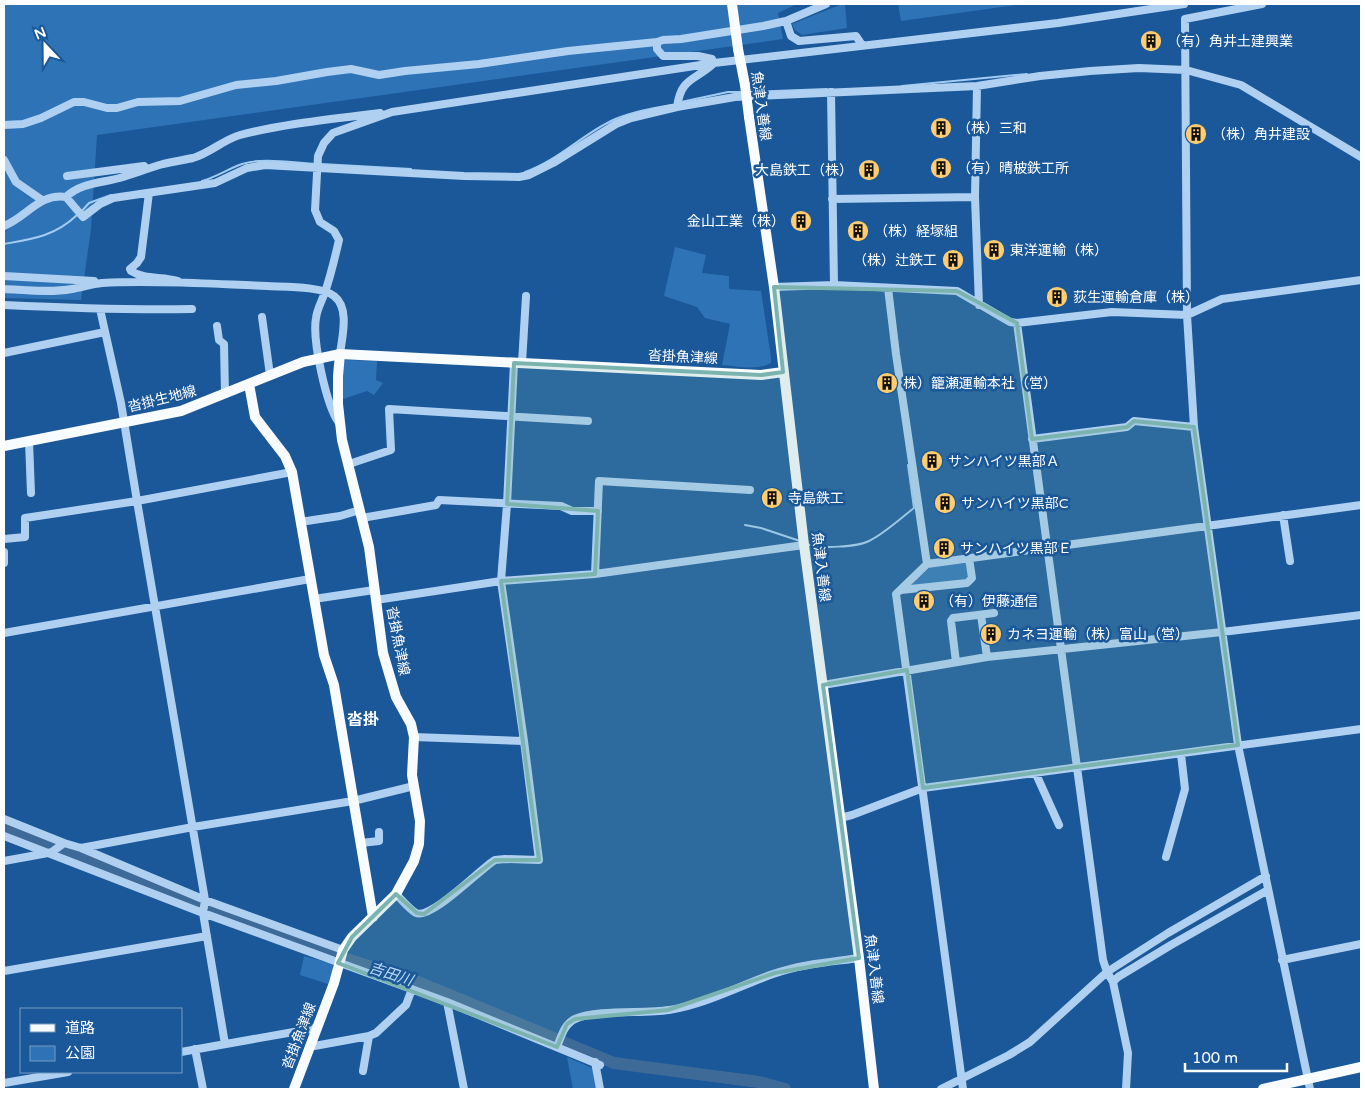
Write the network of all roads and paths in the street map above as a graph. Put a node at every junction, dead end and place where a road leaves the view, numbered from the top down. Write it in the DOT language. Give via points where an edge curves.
graph roads {
  1 [pos="732,4"];
  2 [pos="826,4"];
  3 [pos="1184,4"];
  4 [pos="1262,4"];
  5 [pos="786,21"];
  6 [pos="657,42"];
  7 [pos="862,45"];
  8 [pos="740,60"];
  9 [pos="714,63"];
  10 [pos="1186,70"];
  11 [pos="976,86"];
  12 [pos="831,92"];
  13 [pos="677,107"];
  14 [pos="392,112"];
  15 [pos="4,125"];
  16 [pos="1361,157"];
  17 [pos="4,160"];
  18 [pos="163,164"];
  19 [pos="317,168"];
  20 [pos="67,176"];
  21 [pos="148,193"];
  22 [pos="66,197"];
  23 [pos="975,197"];
  24 [pos="832,199"];
  25 [pos="42,200"];
  26 [pos="4,226"];
  27 [pos="4,276"];
  28 [pos="1361,280"];
  29 [pos="102,283"];
  30 [pos="187,283"];
  31 [pos="834,285"];
  32 [pos="774,287"];
  33 [pos="888,288"];
  34 [pos="4,289"];
  35 [pos="325,291"];
  36 [pos="526,296"];
  37 [pos="4,305"];
  38 [pos="979,305"];
  39 [pos="100,309"];
  40 [pos="192,310"];
  41 [pos="1187,314"];
  42 [pos="262,317"];
  43 [pos="1017,323"];
  44 [pos="217,326"];
  45 [pos="105,332"];
  46 [pos="4,353"];
  47 [pos="340,354"];
  48 [pos="320,357"];
  49 [pos="518,363"];
  50 [pos="783,372"];
  51 [pos="270,375"];
  52 [pos="249,384"];
  53 [pos="225,394"];
  54 [pos="511,416"];
  55 [pos="588,421"];
  56 [pos="124,422"];
  57 [pos="340,424"];
  58 [pos="1194,427"];
  59 [pos="1032,439"];
  60 [pos="28,441"];
  61 [pos="4,446"];
  62 [pos="349,464"];
  63 [pos="292,472"];
  64 [pos="750,490"];
  65 [pos="31,494"];
  66 [pos="137,501"];
  67 [pos="507,504"];
  68 [pos="1361,505"];
  69 [pos="598,511"];
  70 [pos="361,514"];
  71 [pos="1283,515"];
  72 [pos="300,522"];
  73 [pos="1209,526"];
  74 [pos="4,539"];
  75 [pos="804,545"];
  76 [pos="1047,547"];
  77 [pos="4,552"];
  78 [pos="969,558"];
  79 [pos="1290,561"];
  80 [pos="4,563"];
  81 [pos="927,564"];
  82 [pos="595,574"];
  83 [pos="310,579"];
  84 [pos="501,581"];
  85 [pos="901,590"];
  86 [pos="375,595"];
  87 [pos="314,599"];
  88 [pos="154,606"];
  89 [pos="994,613"];
  90 [pos="981,615"];
  91 [pos="1361,615"];
  92 [pos="1222,632"];
  93 [pos="4,633"];
  94 [pos="1062,649"];
  95 [pos="988,656"];
  96 [pos="956,662"];
  97 [pos="907,670"];
  98 [pos="823,685"];
  99 [pos="1361,729"];
  100 [pos="414,737"];
  101 [pos="524,742"];
  102 [pos="1238,745"];
  103 [pos="1181,754"];
  104 [pos="1076,768"];
  105 [pos="1036,774"];
  106 [pos="414,786"];
  107 [pos="923,788"];
  108 [pos="353,801"];
  109 [pos="840,818"];
  110 [pos="4,819"];
  111 [pos="1059,825"];
  112 [pos="193,827"];
  113 [pos="379,832"];
  114 [pos="4,836"];
  115 [pos="360,843"];
  116 [pos="62,844"];
  117 [pos="81,848"];
  118 [pos="50,852"];
  119 [pos="1166,857"];
  120 [pos="4,861"];
  121 [pos="1266,876"];
  122 [pos="1268,890"];
  123 [pos="396,894"];
  124 [pos="204,906"];
  125 [pos="374,917"];
  126 [pos="207,936"];
  127 [pos="1361,944"];
  128 [pos="340,956"];
  129 [pos="860,958"];
  130 [pos="1282,960"];
  131 [pos="4,972"];
  132 [pos="1107,972"];
  133 [pos="1113,982"];
  134 [pos="412,989"];
  135 [pos="447,1002"];
  136 [pos="316,1028"];
  137 [pos="369,1036"];
  138 [pos="225,1044"];
  139 [pos="309,1047"];
  140 [pos="557,1047"];
  141 [pos="196,1049"];
  142 [pos="182,1052"];
  143 [pos="1361,1068"];
  144 [pos="363,1071"];
  145 [pos="62,1073"];
  146 [pos="1308,1078"];
  147 [pos="962,1079"];
  148 [pos="4,1083"];
  149 [pos="203,1089"];
  150 [pos="294,1089"];
  151 [pos="464,1089"];
  152 [pos="600,1089"];
  153 [pos="874,1089"];
  154 [pos="941,1089"];
  155 [pos="964,1089"];
  156 [pos="1126,1089"];
  157 [pos="1263,1089"];
  158 [pos="1310,1089"];
  1 -- 8 [label="main road, 魚津入善線, bridge"];
  2 -- 5 [label="street"];
  3 -- 7 [label="street" via="1058,23"];
  4 -- 10 [label="street" via="1185,19"];
  5 -- 6 [label="street"];
  5 -- 7 [label="street" via="791,36 800,41 856,36"];
  6 -- 9 [label="street" via="656,49 663,56 698,56 712,59"];
  6 -- 15 [label="street" via="379,75 351,69 236,85 180,101 138,102 117,108 74,102 23,124"];
  7 -- 8 [label="street"];
  8 -- 9 [label="street"];
  8 -- 32 [label="main road, 魚津入善線, bridge"];
  9 -- 13 [label="street" via="686,82 679,93"];
  9 -- 14 [label="street"];
  10 -- 11 [label="street" via="1090,71"];
  10 -- 16 [label="street" via="1241,85"];
  10 -- 41 [label="street"];
  11 -- 12 [label="street"];
  11 -- 23 [label="street"];
  12 -- 13 [label="street" via="735,97"];
  12 -- 24 [label="street"];
  13 -- 19 [label="street" via="616,124 553,164 519,177"];
  14 -- 18 [label="street" via="241,135 196,157"];
  14 -- 19 [label="street" via="333,133 318,156"];
  17 -- 25 [label="street" via="16,182"];
  18 -- 20 [label="street"];
  18 -- 22 [label="street" via="79,188"];
  19 -- 21 [label="street" via="265,165 247,168 215,182"];
  19 -- 35 [label="street" via="315,210 320,222 334,231 339,240"];
  21 -- 22 [label="street" via="113,198 83,217"];
  21 -- 30 [label="street" via="141,257 130,269 137,275 167,277"];
  22 -- 25 [label="street"];
  23 -- 24 [label="street"];
  23 -- 38 [label="street"];
  24 -- 31 [label="street"];
  25 -- 26 [label="street"];
  27 -- 29 [label="street"];
  28 -- 41 [label="street" via="1222,299"];
  29 -- 30 [label="street"];
  29 -- 34 [label="street" via="44,291"];
  30 -- 35 [label="street"];
  31 -- 32 [label="street"];
  31 -- 33 [label="street"];
  32 -- 50 [label="main road, 魚津入善線"];
  33 -- 38 [label="street" via="957,291"];
  33 -- 81 [label="street"];
  35 -- 47 [label="street" via="340,303 344,314"];
  35 -- 48 [label="street" via="315,319"];
  36 -- 49 [label="street"];
  37 -- 39 [label="street"];
  38 -- 43 [label="street"];
  39 -- 40 [label="street"];
  39 -- 45 [label="street"];
  41 -- 43 [label="street" via="1112,312"];
  41 -- 58 [label="street"];
  42 -- 51 [label="street"];
  43 -- 59 [label="street"];
  44 -- 53 [label="street" via="219,340 224,344"];
  45 -- 46 [label="street"];
  45 -- 56 [label="street"];
  47 -- 48 [label="main road, 沓掛魚津線"];
  47 -- 49 [label="main road, 沓掛魚津線"];
  47 -- 57 [label="main road, 沓掛魚津線"];
  48 -- 51 [label="main road, 沓掛生地線"];
  48 -- 57 [label="street" via="330,407"];
  49 -- 50 [label="main road, 沓掛魚津線" via="761,375"];
  49 -- 54 [label="street"];
  50 -- 75 [label="main road, 魚津入善線"];
  51 -- 52 [label="main road, 沓掛生地線"];
  52 -- 53 [label="main road, 沓掛生地線"];
  52 -- 63 [label="main road" via="255,417 285,456"];
  53 -- 56 [label="main road, 沓掛生地線" via="181,411"];
  54 -- 55 [label="street"];
  54 -- 62 [label="street" via="389,409 390,450"];
  54 -- 67 [label="street"];
  56 -- 60 [label="main road, 沓掛生地線"];
  56 -- 66 [label="street"];
  57 -- 62 [label="main road, 沓掛魚津線"];
  58 -- 59 [label="street" via="1134,421 1127,427"];
  58 -- 73 [label="street"];
  59 -- 76 [label="street"];
  60 -- 61 [label="main road, 沓掛生地線"];
  60 -- 65 [label="street"];
  62 -- 70 [label="main road, 沓掛魚津線"];
  63 -- 66 [label="street"];
  63 -- 72 [label="main road"];
  64 -- 69 [label="street" via="600,481"];
  66 -- 74 [label="street" via="25,518 25,536"];
  66 -- 88 [label="street"];
  67 -- 69 [label="street"];
  67 -- 70 [label="street" via="439,500 436,505"];
  67 -- 84 [label="street"];
  68 -- 71 [label="street"];
  69 -- 82 [label="street"];
  70 -- 72 [label="street"];
  70 -- 86 [label="main road, 沓掛魚津線"];
  71 -- 73 [label="street"];
  71 -- 79 [label="street"];
  72 -- 83 [label="main road"];
  73 -- 76 [label="street"];
  73 -- 92 [label="street"];
  75 -- 82 [label="street"];
  75 -- 98 [label="main road, 魚津入善線"];
  76 -- 78 [label="street"];
  76 -- 94 [label="street"];
  77 -- 80 [label="street"];
  78 -- 81 [label="street"];
  78 -- 85 [label="street" via="972,578 967,583"];
  81 -- 85 [label="street"];
  82 -- 84 [label="street"];
  83 -- 87 [label="main road"];
  83 -- 88 [label="street"];
  84 -- 86 [label="street"];
  84 -- 101 [label="street"];
  85 -- 97 [label="street" via="896,594"];
  86 -- 87 [label="street"];
  86 -- 100 [label="main road, 沓掛魚津線" via="383,653 396,697 411,724"];
  87 -- 108 [label="main road" via="324,655 334,685"];
  88 -- 93 [label="street"];
  88 -- 112 [label="street"];
  89 -- 90 [label="street"];
  90 -- 95 [label="street"];
  90 -- 96 [label="street" via="953,618 951,621"];
  91 -- 92 [label="street"];
  92 -- 94 [label="street"];
  92 -- 102 [label="street"];
  94 -- 95 [label="street"];
  94 -- 104 [label="street"];
  95 -- 96 [label="street"];
  96 -- 97 [label="street"];
  97 -- 98 [label="street"];
  97 -- 107 [label="street"];
  98 -- 109 [label="main road, 魚津入善線"];
  99 -- 102 [label="street"];
  100 -- 101 [label="street"];
  100 -- 106 [label="main road, 沓掛魚津線"];
  101 -- 123 [label="street" via="539,860 496,860 424,914 416,913"];
  102 -- 103 [label="street"];
  102 -- 121 [label="street"];
  103 -- 104 [label="street"];
  103 -- 119 [label="street" via="1185,789"];
  104 -- 105 [label="street"];
  104 -- 132 [label="street"];
  105 -- 107 [label="street"];
  105 -- 111 [label="street"];
  106 -- 108 [label="street"];
  106 -- 123 [label="main road, 沓掛魚津線" via="420,821 419,844 414,861"];
  107 -- 109 [label="street"];
  107 -- 147 [label="street"];
  108 -- 112 [label="street"];
  108 -- 115 [label="main road"];
  109 -- 129 [label="main road, 魚津入善線"];
  110 -- 116 [label="street"];
  112 -- 117 [label="street"];
  112 -- 124 [label="street"];
  113 -- 115 [label="street" via="379,841"];
  114 -- 118 [label="street"];
  115 -- 125 [label="main road"];
  116 -- 117 [label="street"];
  116 -- 118 [label="street"];
  117 -- 124 [label="street"];
  118 -- 120 [label="street"];
  118 -- 124 [label="street"];
  121 -- 122 [label="street"];
  121 -- 132 [label="street"];
  122 -- 130 [label="street"];
  122 -- 133 [label="street" via="1170,945"];
  123 -- 125 [label="main road, 沓掛魚津線"];
  124 -- 126 [label="street"];
  124 -- 128 [label="street"];
  124 -- 128 [label="street"];
  125 -- 128 [label="main road, 沓掛魚津線" via="352,936"];
  126 -- 131 [label="street"];
  126 -- 138 [label="street"];
  127 -- 130 [label="street"];
  128 -- 134 [label="street"];
  128 -- 136 [label="main road, 沓掛魚津線" via="334,983"];
  129 -- 140 [label="street" via="775,973 695,1004 668,1010 590,1015 575,1019 567,1024"];
  129 -- 153 [label="main road, 魚津入善線"];
  130 -- 146 [label="street"];
  132 -- 133 [label="street"];
  132 -- 147 [label="street" via="1030,1042"];
  133 -- 156 [label="street" via="1128,1053"];
  134 -- 135 [label="street"];
  134 -- 137 [label="street" via="406,1005"];
  135 -- 140 [label="street"];
  135 -- 151 [label="street"];
  136 -- 138 [label="street"];
  136 -- 139 [label="main road, 沓掛魚津線"];
  137 -- 139 [label="street"];
  137 -- 144 [label="street"];
  138 -- 141 [label="street"];
  139 -- 150 [label="main road, 沓掛魚津線"];
  140 -- 152 [label="street" via="597,1063"];
  141 -- 142 [label="street"];
  141 -- 149 [label="street"];
  143 -- 146 [label="main road"];
  145 -- 148 [label="street"];
  146 -- 157 [label="main road"];
  146 -- 158 [label="street"];
  147 -- 154 [label="street"];
  147 -- 155 [label="street"];
}
